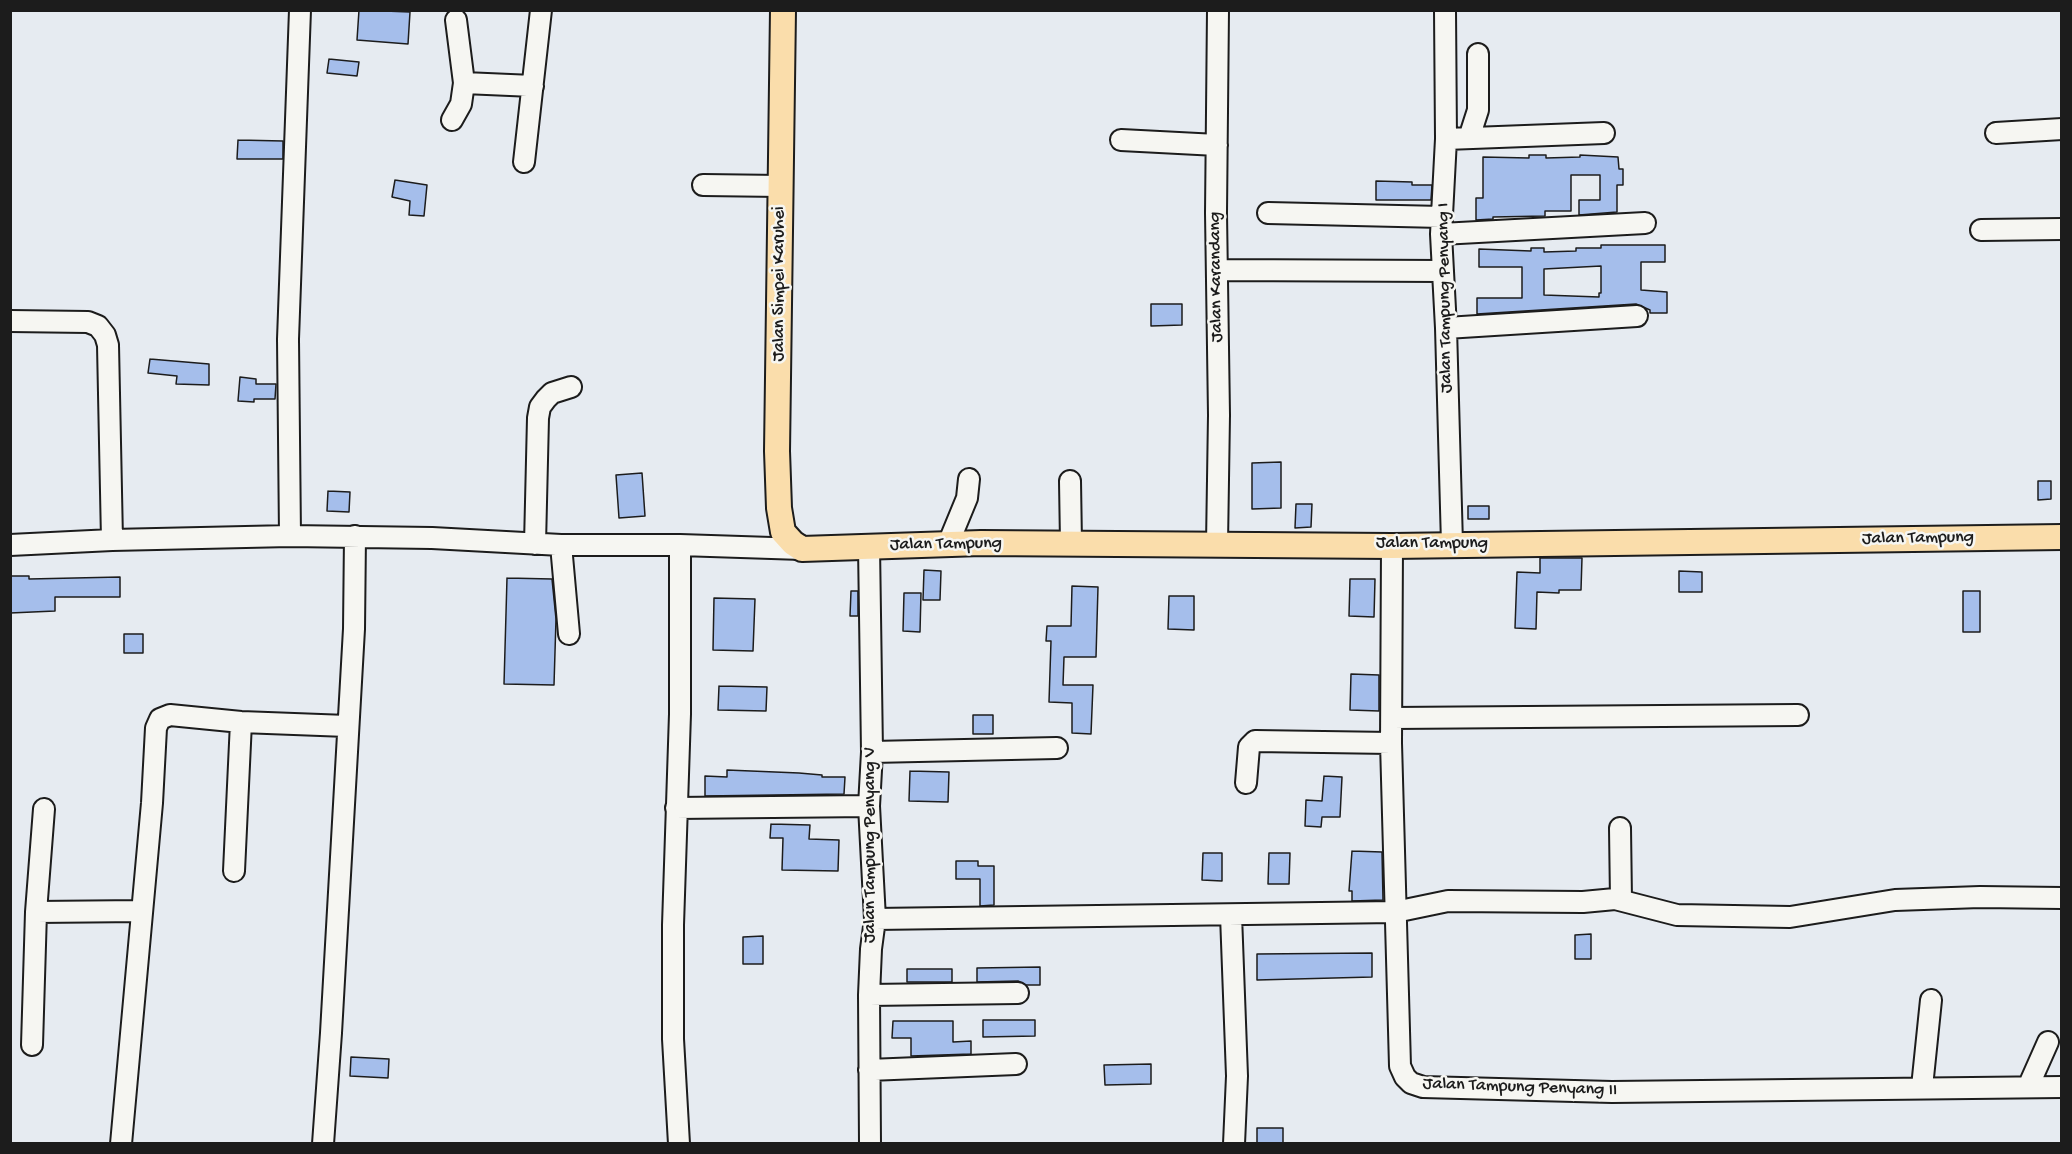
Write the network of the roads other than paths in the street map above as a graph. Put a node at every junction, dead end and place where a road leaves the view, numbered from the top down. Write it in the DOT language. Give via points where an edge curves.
graph roads {
  1 [pos="300,10"];
  2 [pos="541,10"];
  3 [pos="783,10"];
  4 [pos="1218,10"];
  5 [pos="1445,10"];
  6 [pos="456,21"];
  7 [pos="1478,54"];
  8 [pos="464,83"];
  9 [pos="533,86"];
  10 [pos="452,120"];
  11 [pos="2061,129"];
  12 [pos="1604,133"];
  13 [pos="1996,133"];
  14 [pos="1469,138"];
  15 [pos="1446,139"];
  16 [pos="1120,140"];
  17 [pos="1217,145"];
  18 [pos="524,162"];
  19 [pos="703,185"];
  20 [pos="781,186"];
  21 [pos="1268,213"];
  22 [pos="1645,224"];
  23 [pos="1442,225"];
  24 [pos="2061,229"];
  25 [pos="1982,230"];
  26 [pos="1217,270"];
  27 [pos="1443,271"];
  28 [pos="1637,315"];
  29 [pos="10,321"];
  30 [pos="1446,328"];
  31 [pos="571,387"];
  32 [pos="969,479"];
  33 [pos="1070,481"];
  34 [pos="290,536"];
  35 [pos="355,536"];
  36 [pos="2061,537"];
  37 [pos="112,540"];
  38 [pos="1071,543"];
  39 [pos="535,544"];
  40 [pos="948,544"];
  41 [pos="1217,544"];
  42 [pos="1452,544"];
  43 [pos="10,545"];
  44 [pos="561,545"];
  45 [pos="680,545"];
  46 [pos="869,546"];
  47 [pos="1392,546"];
  48 [pos="802,549"];
  49 [pos="569,634"];
  50 [pos="1798,715"];
  51 [pos="1392,718"];
  52 [pos="241,722"];
  53 [pos="348,726"];
  54 [pos="1391,743"];
  55 [pos="1058,748"];
  56 [pos="872,752"];
  57 [pos="1246,783"];
  58 [pos="869,806"];
  59 [pos="676,808"];
  60 [pos="44,809"];
  61 [pos="1620,828"];
  62 [pos="234,871"];
  63 [pos="2061,898"];
  64 [pos="1620,900"];
  65 [pos="142,911"];
  66 [pos="36,912"];
  67 [pos="1395,912"];
  68 [pos="1231,915"];
  69 [pos="874,919"];
  70 [pos="1018,993"];
  71 [pos="869,995"];
  72 [pos="1931,1000"];
  73 [pos="2048,1042"];
  74 [pos="32,1045"];
  75 [pos="1016,1064"];
  76 [pos="869,1070"];
  77 [pos="2061,1086"];
  78 [pos="1922,1087"];
  79 [pos="2028,1087"];
  80 [pos="121,1143"];
  81 [pos="323,1143"];
  82 [pos="679,1143"];
  83 [pos="870,1143"];
  84 [pos="1234,1143"];
  1 -- 34 [label="street" via="288,339"];
  2 -- 9 [label="street"];
  3 -- 20 [label="main road, Jalan Simpei Karuhei"];
  4 -- 17 [label="street, Jalan Karandang"];
  5 -- 15 [label="street"];
  6 -- 8 [label="street"];
  7 -- 14 [label="street" via="1478,110"];
  8 -- 9 [label="street"];
  8 -- 10 [label="street" via="461,104"];
  9 -- 18 [label="street"];
  11 -- 13 [label="street"];
  12 -- 14 [label="street"];
  14 -- 15 [label="street"];
  15 -- 23 [label="street, Jalan Tampung Penyang I"];
  16 -- 17 [label="street"];
  17 -- 26 [label="street, Jalan Karandang"];
  19 -- 20 [label="street"];
  20 -- 48 [label="main road, Jalan Simpei Karuhei" via="779,508 783,532"];
  21 -- 23 [label="street"];
  22 -- 23 [label="street"];
  23 -- 27 [label="street, Jalan Tampung Penyang I"];
  24 -- 25 [label="street"];
  26 -- 27 [label="street"];
  26 -- 41 [label="street, Jalan Karandang"];
  27 -- 30 [label="street, Jalan Tampung Penyang I"];
  28 -- 30 [label="street"];
  29 -- 37 [label="street" via="88,322 105,335"];
  30 -- 42 [label="street, Jalan Tampung Penyang I"];
  31 -- 39 [label="street" via="552,393 540,407"];
  32 -- 40 [label="street" via="967,498"];
  33 -- 38 [label="street"];
  34 -- 35 [label="street"];
  34 -- 37 [label="street"];
  35 -- 39 [label="street"];
  35 -- 53 [label="street"];
  36 -- 42 [label="main road, Jalan Tampung"];
  37 -- 43 [label="street"];
  38 -- 40 [label="main road, Jalan Tampung"];
  38 -- 41 [label="main road, Jalan Tampung"];
  39 -- 44 [label="street"];
  40 -- 46 [label="main road, Jalan Tampung"];
  41 -- 47 [label="main road, Jalan Tampung"];
  42 -- 47 [label="main road, Jalan Tampung"];
  44 -- 45 [label="street"];
  44 -- 49 [label="street"];
  45 -- 48 [label="street"];
  45 -- 59 [label="street"];
  46 -- 48 [label="main road, Jalan Tampung"];
  46 -- 56 [label="street, Jalan Tampung Penyang V"];
  47 -- 51 [label="street, Jalan Tampung Penyang II"];
  50 -- 51 [label="street"];
  51 -- 54 [label="street, Jalan Tampung Penyang II"];
  52 -- 53 [label="street"];
  52 -- 62 [label="street"];
  52 -- 65 [label="street" via="170,716 160,719 156,728"];
  53 -- 81 [label="street"];
  54 -- 57 [label="street" via="1255,741 1249,747"];
  54 -- 67 [label="street, Jalan Tampung Penyang II"];
  55 -- 56 [label="street"];
  56 -- 58 [label="street, Jalan Tampung Penyang V"];
  58 -- 59 [label="street"];
  58 -- 69 [label="street, Jalan Tampung Penyang V"];
  59 -- 82 [label="street" via="673,1039"];
  60 -- 66 [label="street"];
  61 -- 64 [label="street"];
  63 -- 64 [label="street" via="1895,900 1790,917 1677,915"];
  64 -- 67 [label="street" via="1448,901"];
  65 -- 66 [label="street"];
  65 -- 80 [label="street"];
  66 -- 74 [label="street"];
  67 -- 68 [label="street"];
  67 -- 78 [label="street, Jalan Tampung Penyang II" via="1400,1066 1405,1077 1423,1087 1612,1092"];
  68 -- 69 [label="street"];
  68 -- 84 [label="street" via="1237,1076"];
  69 -- 71 [label="street, Jalan Tampung Penyang V"];
  70 -- 71 [label="street"];
  71 -- 76 [label="street, Jalan Tampung Penyang V"];
  72 -- 78 [label="street"];
  73 -- 79 [label="street"];
  75 -- 76 [label="street"];
  76 -- 83 [label="street, Jalan Tampung Penyang V"];
  77 -- 79 [label="street, Jalan Tampung Penyang II"];
  78 -- 79 [label="street, Jalan Tampung Penyang II"];
}
